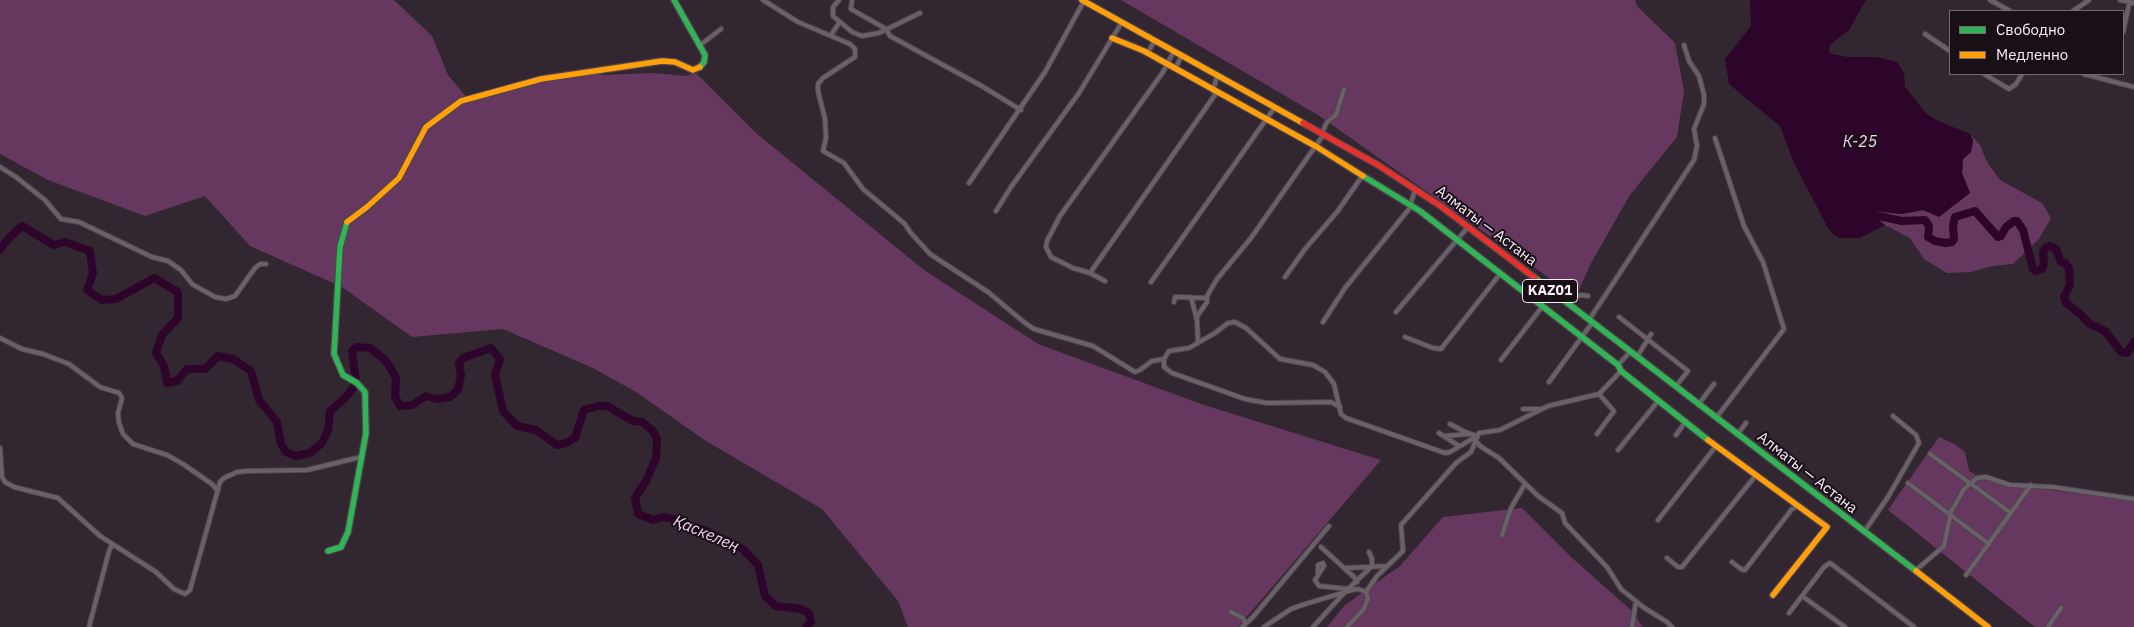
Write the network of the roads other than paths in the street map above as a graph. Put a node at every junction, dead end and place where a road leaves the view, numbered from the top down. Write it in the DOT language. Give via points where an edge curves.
graph roads {
  1 [pos="674,0"];
  2 [pos="763,0"];
  3 [pos="839,0"];
  4 [pos="852,0"];
  5 [pos="1083,0"];
  6 [pos="1990,0"];
  7 [pos="2089,0"];
  8 [pos="2120,0"];
  9 [pos="2131,2"];
  10 [pos="2008,10"];
  11 [pos="2074,10"];
  12 [pos="920,13"];
  13 [pos="1122,22"];
  14 [pos="839,23"];
  15 [pos="2124,28"];
  16 [pos="721,29"];
  17 [pos="886,30"];
  18 [pos="1925,34"];
  19 [pos="831,35"];
  20 [pos="1112,38"];
  21 [pos="1155,40"];
  22 [pos="1684,45"];
  23 [pos="699,46"];
  24 [pos="1949,50"];
  25 [pos="1174,51"];
  26 [pos="1147,54"];
  27 [pos="1182,55"];
  28 [pos="1167,65"];
  29 [pos="1175,69"];
  30 [pos="1218,75"];
  31 [pos="1986,75"];
  32 [pos="2021,75"];
  33 [pos="2089,75"];
  34 [pos="2113,75"];
  35 [pos="2112,80"];
  36 [pos="2134,86"];
  37 [pos="1344,89"];
  38 [pos="1214,93"];
  39 [pos="1275,106"];
  40 [pos="1021,110"];
  41 [pos="1266,120"];
  42 [pos="1323,134"];
  43 [pos="1715,138"];
  44 [pos="1317,146"];
  45 [pos="0,167"];
  46 [pos="1363,175"];
  47 [pos="969,184"];
  48 [pos="1415,190"];
  49 [pos="1411,206"];
  50 [pos="996,211"];
  51 [pos="1468,227"];
  52 [pos="1457,240"];
  53 [pos="266,264"];
  54 [pos="1090,273"];
  55 [pos="1500,274"];
  56 [pos="1285,277"];
  57 [pos="1105,281"];
  58 [pos="1151,282"];
  59 [pos="1588,296"];
  60 [pos="1190,297"];
  61 [pos="1206,298"];
  62 [pos="1563,300"];
  63 [pos="1174,302"];
  64 [pos="1542,307"];
  65 [pos="1396,312"];
  66 [pos="1619,317"];
  67 [pos="1196,318"];
  68 [pos="1591,321"];
  69 [pos="1322,322"];
  70 [pos="1651,334"];
  71 [pos="1405,337"];
  72 [pos="0,338"];
  73 [pos="1581,338"];
  74 [pos="1648,339"];
  75 [pos="1198,343"];
  76 [pos="1630,352"];
  77 [pos="1637,357"];
  78 [pos="1164,359"];
  79 [pos="1501,360"];
  80 [pos="1620,368"];
  81 [pos="1549,382"];
  82 [pos="1714,384"];
  83 [pos="1675,386"];
  84 [pos="1599,394"];
  85 [pos="1659,399"];
  86 [pos="1698,405"];
  87 [pos="1340,407"];
  88 [pos="1523,409"];
  89 [pos="1540,409"];
  90 [pos="1893,416"];
  91 [pos="1716,418"];
  92 [pos="1686,422"];
  93 [pos="1746,423"];
  94 [pos="1450,424"];
  95 [pos="1439,433"];
  96 [pos="1471,434"];
  97 [pos="1597,434"];
  98 [pos="1737,434"];
  99 [pos="1676,435"];
  100 [pos="1444,436"];
  101 [pos="1476,438"];
  102 [pos="1459,446"];
  103 [pos="1716,446"];
  104 [pos="0,448"];
  105 [pos="1618,450"];
  106 [pos="1930,454"];
  107 [pos="361,456"];
  108 [pos="1756,476"];
  109 [pos="1908,483"];
  110 [pos="1970,483"];
  111 [pos="1525,484"];
  112 [pos="2031,485"];
  113 [pos="218,491"];
  114 [pos="2134,499"];
  115 [pos="1798,506"];
  116 [pos="2011,513"];
  117 [pos="1950,516"];
  118 [pos="1658,520"];
  119 [pos="1329,526"];
  120 [pos="1864,532"];
  121 [pos="1502,535"];
  122 [pos="1989,544"];
  123 [pos="112,545"];
  124 [pos="1321,547"];
  125 [pos="328,552"];
  126 [pos="1369,552"];
  127 [pos="1667,558"];
  128 [pos="1732,562"];
  129 [pos="1372,566"];
  130 [pos="1387,566"];
  131 [pos="1345,568"];
  132 [pos="1915,571"];
  133 [pos="1318,573"];
  134 [pos="1966,576"];
  135 [pos="1356,582"];
  136 [pos="1348,588"];
  137 [pos="1358,589"];
  138 [pos="1366,592"];
  139 [pos="1344,593"];
  140 [pos="1773,595"];
  141 [pos="1802,596"];
  142 [pos="1636,601"];
  143 [pos="2061,608"];
  144 [pos="1231,612"];
  145 [pos="1789,613"];
  146 [pos="1244,625"];
  147 [pos="1985,626"];
  148 [pos="89,627"];
  149 [pos="1264,627"];
  150 [pos="1313,627"];
  151 [pos="1347,627"];
  152 [pos="1632,627"];
  153 [pos="1672,627"];
  154 [pos="1845,627"];
  155 [pos="1914,627"];
  156 [pos="2048,627"];
  1 -- 23 [label="main road"];
  2 -- 19 [label="street" via="798,22"];
  3 -- 14 [label="street" via="832,14"];
  4 -- 17 [label="street" via="851,9"];
  5 -- 13 [label="main road, Алматы — Астана / KАZ01"];
  5 -- 40 [label="street" via="1056,54"];
  6 -- 10 [label="street"];
  7 -- 11 [label="street"];
  8 -- 9 [label="street"];
  9 -- 15 [label="street"];
  12 -- 17 [label="street"];
  13 -- 20 [label="street"];
  13 -- 21 [label="main road, Алматы — Астана / KАZ01"];
  14 -- 17 [label="street" via="862,36"];
  14 -- 19 [label="street"];
  16 -- 23 [label="street"];
  17 -- 40 [label="street" via="890,36"];
  18 -- 24 [label="street"];
  19 -- 78 [label="street" via="850,44 856,52 818,84 825,118 824,152 844,163 863,189 906,224 930,254 988,292 1025,323 1093,346 1131,371 1137,372 1152,360"];
  20 -- 26 [label="main road"];
  20 -- 50 [label="street" via="1079,93"];
  21 -- 25 [label="main road, Алматы — Астана / KАZ01"];
  21 -- 26 [label="street"];
  22 -- 68 [label="street" via="1704,95 1694,130 1697,146 1694,160"];
  23 -- 107 [label="main road" via="705,55 704,62 693,70 675,62 662,61 541,79 462,101 426,127 399,178 347,220 340,247 334,354 340,370 364,389 366,433"];
  25 -- 27 [label="main road, Алматы — Астана / KАZ01"];
  25 -- 28 [label="street"];
  26 -- 28 [label="main road"];
  27 -- 29 [label="street"];
  27 -- 30 [label="main road, Алматы — Астана / KАZ01"];
  28 -- 29 [label="main road"];
  28 -- 54 [label="street" via="1065,210 1047,242 1051,257"];
  29 -- 38 [label="main road"];
  30 -- 38 [label="street"];
  30 -- 39 [label="main road, Алматы — Астана / KАZ01"];
  31 -- 32 [label="street" via="2009,89"];
  33 -- 35 [label="street"];
  34 -- 35 [label="street"];
  35 -- 36 [label="street"];
  37 -- 42 [label="street" via="1336,115 1327,122"];
  38 -- 41 [label="main road"];
  38 -- 54 [label="street"];
  39 -- 41 [label="street"];
  39 -- 42 [label="main road, Алматы — Астана / KАZ01"];
  40 -- 47 [label="street"];
  41 -- 44 [label="main road"];
  41 -- 58 [label="street"];
  42 -- 44 [label="street"];
  42 -- 48 [label="main road, Алматы — Астана / KАZ01"];
  43 -- 91 [label="street" via="1744,226 1763,262 1784,328"];
  44 -- 46 [label="main road"];
  44 -- 61 [label="street"];
  45 -- 53 [label="street" via="45,200 61,219 79,222 152,257 168,261 192,284 215,296 226,299 235,296 255,268"];
  46 -- 49 [label="main road"];
  46 -- 56 [label="street"];
  48 -- 49 [label="street"];
  48 -- 51 [label="main road, Алматы — Астана / KАZ01"];
  49 -- 52 [label="main road"];
  49 -- 69 [label="street"];
  51 -- 52 [label="street"];
  51 -- 62 [label="main road, Алматы — Астана / KАZ01"];
  52 -- 55 [label="main road"];
  52 -- 65 [label="street"];
  54 -- 57 [label="street"];
  55 -- 64 [label="main road"];
  55 -- 71 [label="street" via="1441,348"];
  59 -- 62 [label="street"];
  60 -- 61 [label="street"];
  60 -- 63 [label="street" via="1175,297"];
  60 -- 67 [label="street"];
  61 -- 67 [label="street"];
  62 -- 68 [label="main road, Алматы — Астана / KАZ01"];
  64 -- 73 [label="main road"];
  64 -- 79 [label="street"];
  66 -- 74 [label="street"];
  67 -- 75 [label="street"];
  68 -- 73 [label="street"];
  68 -- 76 [label="main road, Алматы — Астана / KАZ01"];
  70 -- 74 [label="street"];
  72 -- 113 [label="street" via="22,350 69,364 100,387 119,393 122,398 119,423 123,434 133,444 167,455"];
  73 -- 80 [label="main road"];
  73 -- 81 [label="street"];
  74 -- 77 [label="street"];
  74 -- 83 [label="street" via="1688,371"];
  75 -- 78 [label="street" via="1171,350"];
  75 -- 87 [label="street" via="1228,323 1238,323 1280,359 1313,365 1326,372 1334,384"];
  76 -- 77 [label="main road, Алматы — Астана / KАZ01"];
  76 -- 80 [label="street"];
  77 -- 83 [label="main road, Алматы — Астана / KАZ01"];
  78 -- 87 [label="street" via="1164,367 1172,373 1245,399 1267,403 1331,402"];
  80 -- 84 [label="street"];
  80 -- 85 [label="main road"];
  82 -- 86 [label="street"];
  83 -- 86 [label="main road, Алматы — Астана / KАZ01"];
  84 -- 89 [label="street"];
  84 -- 97 [label="street" via="1614,411"];
  85 -- 92 [label="main road"];
  85 -- 105 [label="street"];
  86 -- 91 [label="main road, Алматы — Астана / KАZ01"];
  87 -- 102 [label="street" via="1346,418 1445,453"];
  88 -- 89 [label="street"];
  89 -- 101 [label="street" via="1508,427 1480,432"];
  90 -- 120 [label="street" via="1916,435 1919,443"];
  91 -- 98 [label="main road, Алматы — Астана / KАZ01"];
  92 -- 99 [label="street"];
  92 -- 103 [label="main road"];
  93 -- 98 [label="street"];
  94 -- 96 [label="street"];
  95 -- 100 [label="street"];
  96 -- 100 [label="street"];
  96 -- 101 [label="street"];
  98 -- 120 [label="main road, Алматы — Астана / KАZ01"];
  100 -- 102 [label="street"];
  101 -- 102 [label="street"];
  101 -- 111 [label="street" via="1480,446 1500,458"];
  101 -- 130 [label="street" via="1471,452 1456,463 1401,525 1403,551"];
  103 -- 108 [label="main road"];
  103 -- 118 [label="street"];
  104 -- 123 [label="street" via="5,482 58,498"];
  106 -- 110 [label="street"];
  107 -- 113 [label="street" via="306,470 237,472 224,478"];
  107 -- 125 [label="main road" via="348,532 341,547"];
  108 -- 115 [label="main road"];
  108 -- 127 [label="street" via="1682,567"];
  109 -- 117 [label="street"];
  110 -- 112 [label="street" via="1986,477 2010,485"];
  110 -- 116 [label="street"];
  110 -- 117 [label="street"];
  111 -- 121 [label="street" via="1511,508"];
  111 -- 142 [label="street" via="1562,513 1565,522 1607,566 1621,589"];
  112 -- 114 [label="street"];
  112 -- 116 [label="street"];
  113 -- 123 [label="street" via="190,590 186,594"];
  115 -- 128 [label="street" via="1792,509 1745,570"];
  115 -- 140 [label="main road" via="1827,527"];
  116 -- 122 [label="street"];
  117 -- 122 [label="street"];
  117 -- 132 [label="street" via="1944,546"];
  119 -- 146 [label="street"];
  120 -- 132 [label="main road, Алматы — Астана / KАZ01"];
  122 -- 134 [label="street"];
  123 -- 148 [label="street"];
  124 -- 131 [label="street"];
  126 -- 129 [label="street"];
  129 -- 130 [label="street"];
  129 -- 131 [label="street"];
  129 -- 135 [label="street"];
  130 -- 138 [label="street"];
  131 -- 135 [label="street"];
  132 -- 147 [label="main road, Алматы — Астана / KАZ01"];
  133 -- 136 [label="street" via="1315,580 1319,586"];
  135 -- 136 [label="street"];
  135 -- 137 [label="street"];
  136 -- 139 [label="street"];
  137 -- 138 [label="street"];
  137 -- 139 [label="street"];
  138 -- 151 [label="street" via="1368,598 1364,609"];
  139 -- 149 [label="street" via="1291,609"];
  139 -- 150 [label="street"];
  141 -- 145 [label="street"];
  141 -- 154 [label="street"];
  141 -- 155 [label="street" via="1824,566 1830,563"];
  142 -- 152 [label="street"];
  142 -- 153 [label="street"];
  143 -- 156 [label="street"];
  144 -- 146 [label="street" via="1243,618"];
}
